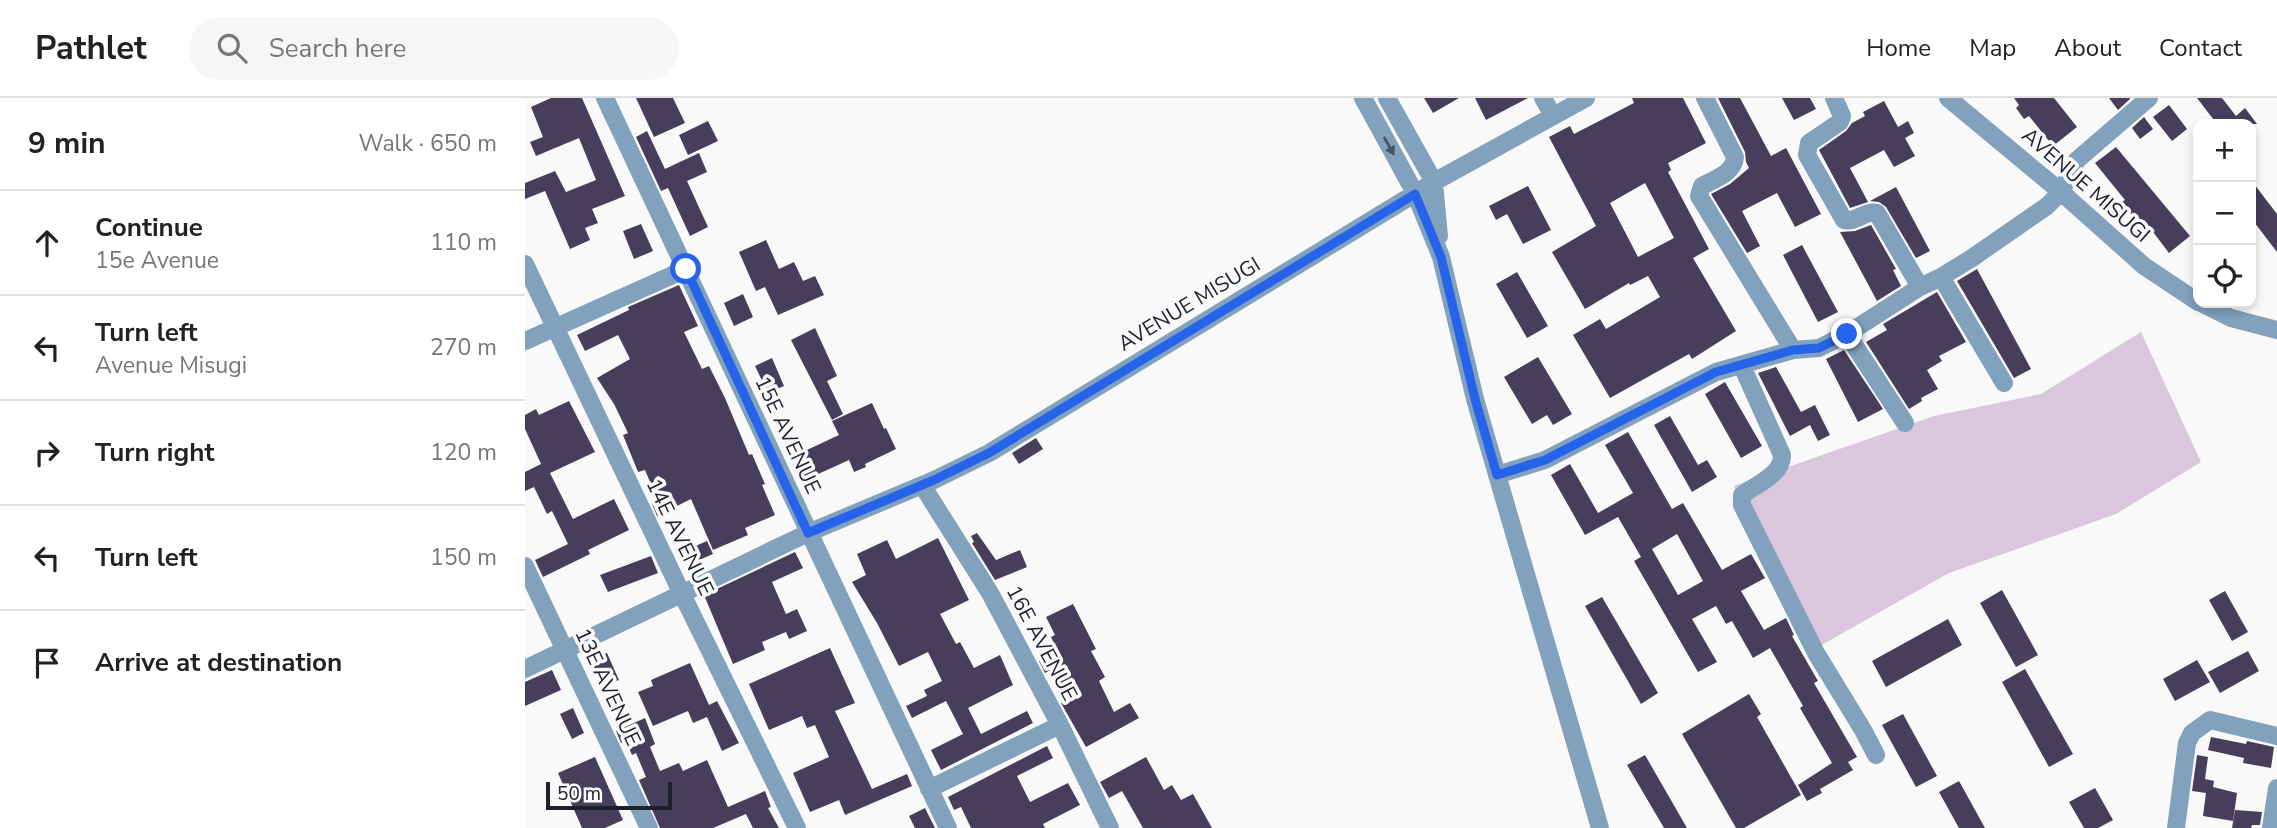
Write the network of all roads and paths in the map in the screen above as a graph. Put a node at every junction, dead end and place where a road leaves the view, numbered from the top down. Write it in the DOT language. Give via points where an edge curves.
graph roads {
  1 [pos="605,98"];
  2 [pos="1363,98"];
  3 [pos="1387,98"];
  4 [pos="1543,98"];
  5 [pos="1587,98"];
  6 [pos="1705,98"];
  7 [pos="1834,98"];
  8 [pos="1948,98"];
  9 [pos="2150,98"];
  10 [pos="1553,116"];
  11 [pos="1434,182"];
  12 [pos="2061,192"];
  13 [pos="1415,194"];
  14 [pos="1441,257"];
  15 [pos="525,264"];
  16 [pos="686,269"];
  17 [pos="1941,277"];
  18 [pos="1920,287"];
  19 [pos="2193,298"];
  20 [pos="2211,308"];
  21 [pos="554,327"];
  22 [pos="2277,330"];
  23 [pos="1847,334"];
  24 [pos="525,341"];
  25 [pos="1793,350"];
  26 [pos="1742,366"];
  27 [pos="2004,383"];
  28 [pos="1905,423"];
  29 [pos="1497,475"];
  30 [pos="928,483"];
  31 [pos="808,533"];
  32 [pos="525,566"];
  33 [pos="682,594"];
  34 [pos="565,649"];
  35 [pos="525,669"];
  36 [pos="1060,724"];
  37 [pos="2277,736"];
  38 [pos="1876,755"];
  39 [pos="2277,788"];
  40 [pos="929,789"];
  41 [pos="649,828"];
  42 [pos="797,828"];
  43 [pos="948,828"];
  44 [pos="1110,828"];
  45 [pos="1600,828"];
  46 [pos="2176,828"];
  47 [pos="2271,828"];
  1 -- 16 [label="street, 15E AVENUE"];
  2 -- 13 [label="street, one-way"];
  3 -- 11 [label="street"];
  4 -- 10 [label="street"];
  5 -- 10 [label="street, AVENUE MISUGI"];
  6 -- 25 [label="street" via="1735,158 1730,171 1702,186 1699,196"];
  7 -- 18 [label="street" via="1840,122 1809,143 1807,155 1844,220 1877,213"];
  8 -- 12 [label="street, AVENUE MISUGI"];
  9 -- 12 [label="street" via="2077,160"];
  10 -- 11 [label="street, AVENUE MISUGI"];
  11 -- 13 [label="street, AVENUE MISUGI"];
  11 -- 14 [label="street"];
  12 -- 17 [label="street" via="2022,225"];
  12 -- 19 [label="street, AVENUE MISUGI" via="2144,266"];
  13 -- 14 [label="street"];
  13 -- 30 [label="street, AVENUE MISUGI" via="989,453"];
  14 -- 29 [label="street"];
  15 -- 21 [label="street, 14E AVENUE"];
  16 -- 21 [label="street"];
  16 -- 31 [label="street, 15E AVENUE"];
  17 -- 18 [label="street"];
  17 -- 27 [label="street"];
  18 -- 23 [label="street"];
  20 -- 22 [label="street, AVENUE MISUGI"];
  21 -- 24 [label="street"];
  21 -- 33 [label="street, 14E AVENUE"];
  23 -- 25 [label="street" via="1819,348"];
  23 -- 28 [label="street"];
  25 -- 26 [label="street"];
  26 -- 29 [label="street" via="1699,379 1545,460"];
  26 -- 38 [label="street" via="1782,456 1779,469 1742,495 1742,505 1816,653"];
  29 -- 45 [label="street"];
  30 -- 31 [label="street, AVENUE MISUGI"];
  30 -- 36 [label="street, 16E AVENUE"];
  31 -- 33 [label="street, AVENUE MISUGI"];
  31 -- 40 [label="street, 15E AVENUE"];
  32 -- 34 [label="street, 13E AVENUE"];
  33 -- 34 [label="street, AVENUE MISUGI"];
  33 -- 42 [label="street, 14E AVENUE"];
  34 -- 35 [label="street, AVENUE MISUGI"];
  34 -- 41 [label="street, 13E AVENUE"];
  36 -- 40 [label="street"];
  36 -- 44 [label="street, 16E AVENUE"];
  37 -- 46 [label="street" via="2210,720 2192,733"];
  39 -- 47 [label="street"];
  40 -- 43 [label="street, 15E AVENUE"];
}
